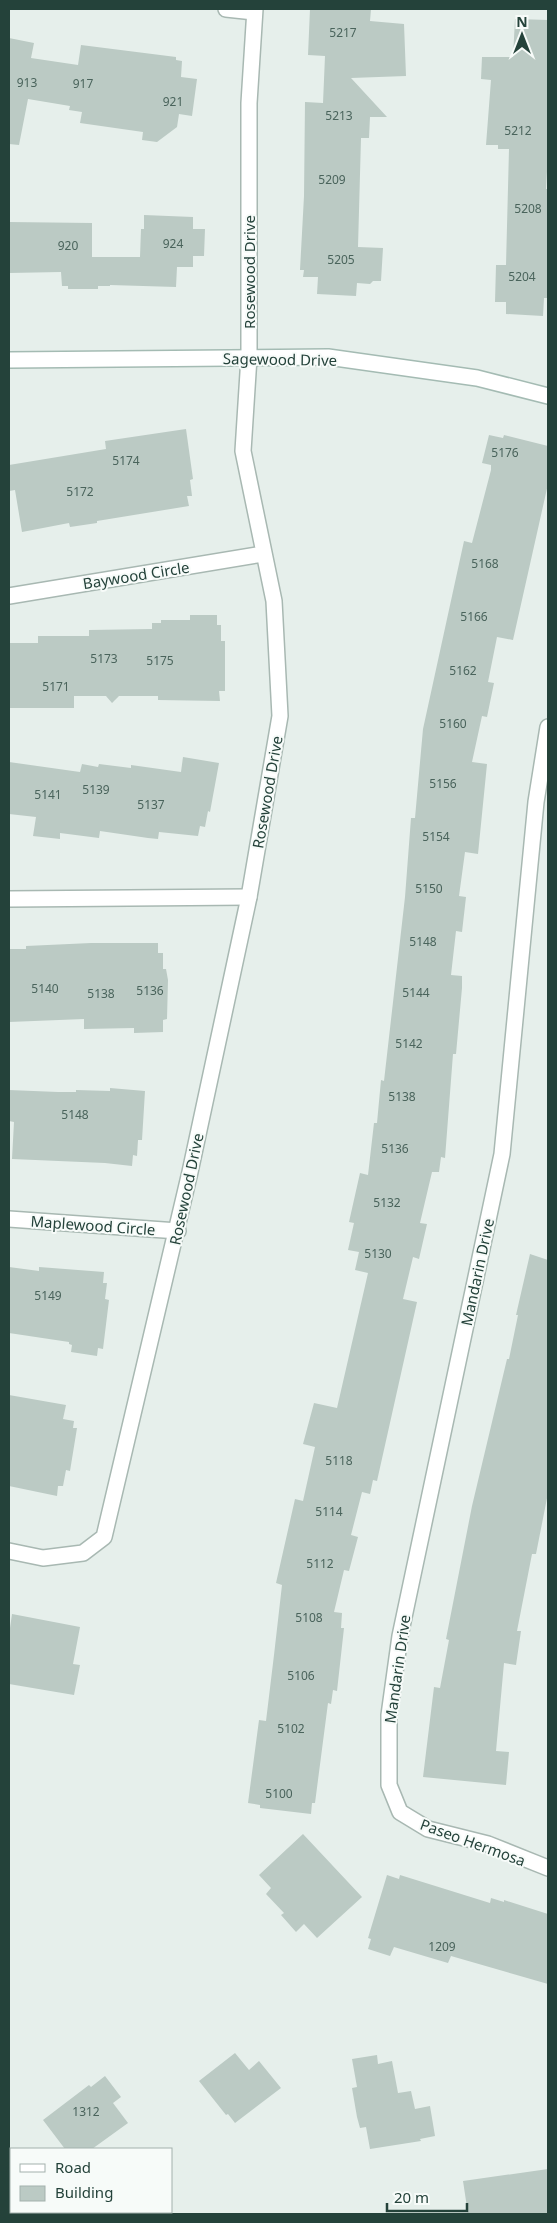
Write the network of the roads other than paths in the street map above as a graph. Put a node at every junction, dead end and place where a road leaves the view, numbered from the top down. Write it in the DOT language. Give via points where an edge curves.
graph roads {
  1 [pos="226,9"];
  2 [pos="255,10"];
  3 [pos="249,357"];
  4 [pos="9,360"];
  5 [pos="548,396"];
  6 [pos="263,554"];
  7 [pos="9,596"];
  8 [pos="548,727"];
  9 [pos="249,897"];
  10 [pos="9,899"];
  11 [pos="9,1219"];
  12 [pos="178,1231"];
  13 [pos="9,1551"];
  14 [pos="400,1812"];
  15 [pos="548,1868"];
  1 -- 2 [label="street"];
  2 -- 3 [label="street, Rosewood Drive" via="249,103"];
  3 -- 4 [label="street, Sagewood Drive"];
  3 -- 5 [label="street, Sagewood Drive" via="328,357 477,378"];
  3 -- 6 [label="street, Rosewood Drive" via="243,451"];
  6 -- 7 [label="street, Baywood Circle"];
  6 -- 9 [label="street, Rosewood Drive" via="274,601 280,716"];
  8 -- 14 [label="street, Mandarin Drive" via="536,802 502,1154 400,1636 388,1715 388,1785"];
  9 -- 10 [label="street"];
  9 -- 12 [label="street, Rosewood Drive"];
  11 -- 12 [label="street, Maplewood Circle"];
  12 -- 13 [label="street, Rosewood Drive" via="104,1537 84,1553 44,1558"];
  14 -- 15 [label="street, Paseo Hermosa" via="428,1829 488,1844"];
}
